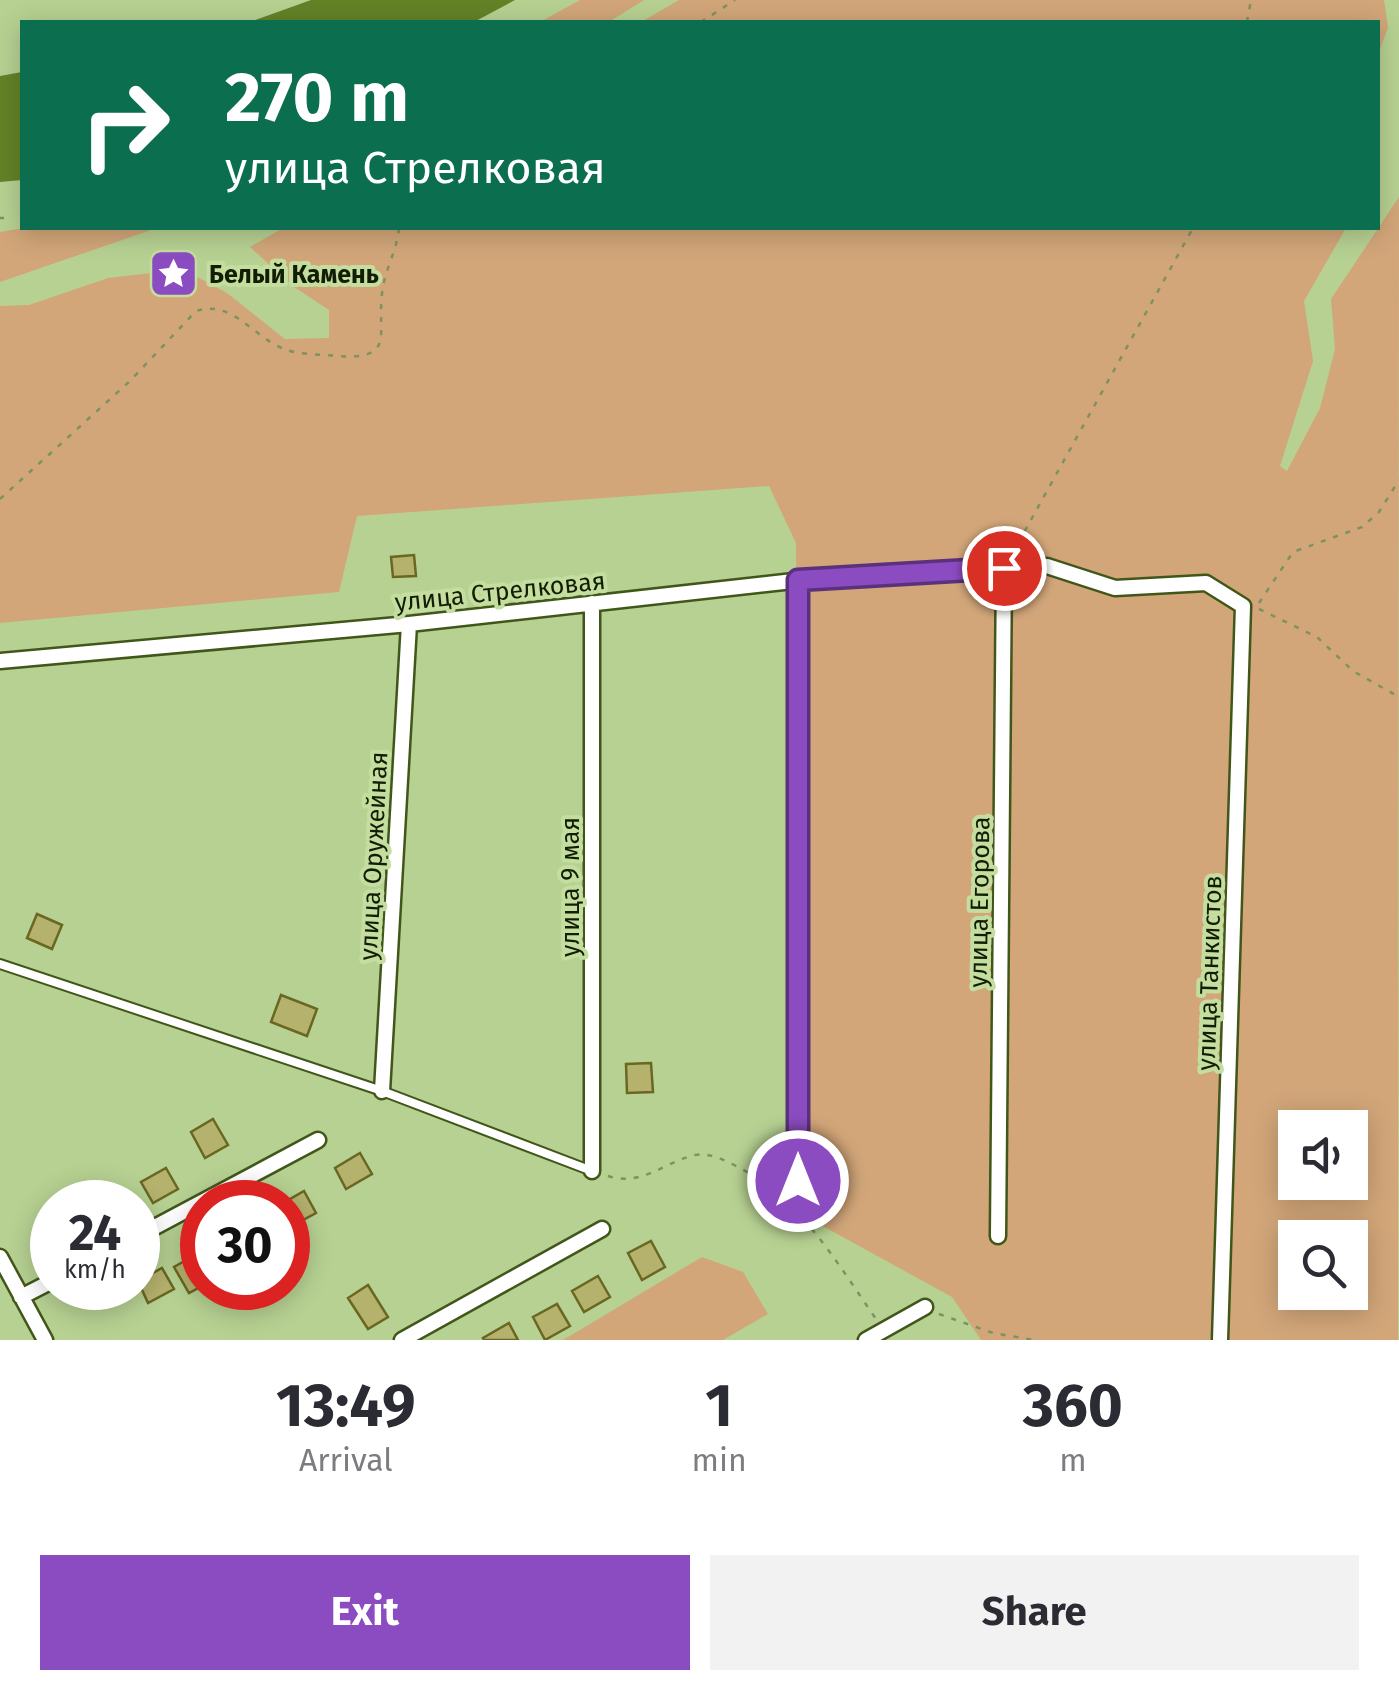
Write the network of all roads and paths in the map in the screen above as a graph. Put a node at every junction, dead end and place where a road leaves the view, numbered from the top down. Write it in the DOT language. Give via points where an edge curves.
graph roads {
  1 [pos="736,0"];
  2 [pos="705,20"];
  3 [pos="399,230"];
  4 [pos="1192,230"];
  5 [pos="1399,480"];
  6 [pos="0,499"];
  7 [pos="1004,568"];
  8 [pos="798,580"];
  9 [pos="592,603"];
  10 [pos="1243,606"];
  11 [pos="409,624"];
  12 [pos="0,661"];
  13 [pos="1399,697"];
  14 [pos="0,964"];
  15 [pos="382,1092"];
  16 [pos="318,1140"];
  17 [pos="592,1171"];
  18 [pos="798,1181"];
  19 [pos="160,1224"];
  20 [pos="602,1229"];
  21 [pos="998,1236"];
  22 [pos="0,1257"];
  23 [pos="30,1292"];
  24 [pos="21,1297"];
  25 [pos="925,1308"];
  26 [pos="884,1330"];
  27 [pos="45,1340"];
  28 [pos="402,1340"];
  29 [pos="866,1340"];
  30 [pos="1034,1340"];
  31 [pos="1220,1340"];
  1 -- 2 [label="path"];
  3 -- 6 [label="path" via="382,292 384,334 376,352 364,358 286,350 234,314 196,310 130,381"];
  4 -- 7 [label="path"];
  5 -- 13 [label="path" via="1362,527 1292,552 1256,609 1317,636 1353,671"];
  7 -- 8 [label="street, улица Стрелковая"];
  7 -- 10 [label="street, улица Стрелковая" via="1047,566 1116,588 1206,584"];
  7 -- 21 [label="street, улица Егорова"];
  8 -- 9 [label="street, улица Стрелковая"];
  8 -- 18 [label="street"];
  9 -- 11 [label="street, улица Стрелковая"];
  9 -- 17 [label="street, улица 9 мая"];
  10 -- 31 [label="street, улица Танкистов"];
  11 -- 12 [label="street, улица Стрелковая"];
  11 -- 15 [label="street, улица Оружейная"];
  14 -- 15 [label="lane"];
  15 -- 17 [label="lane"];
  16 -- 19 [label="street"];
  17 -- 26 [label="path" via="616,1179 646,1177 712,1155 760,1177 822,1241"];
  20 -- 28 [label="street"];
  22 -- 24 [label="street"];
  23 -- 24 [label="street"];
  24 -- 27 [label="street"];
  25 -- 26 [label="street"];
  25 -- 30 [label="path"];
  26 -- 29 [label="street"];
}
